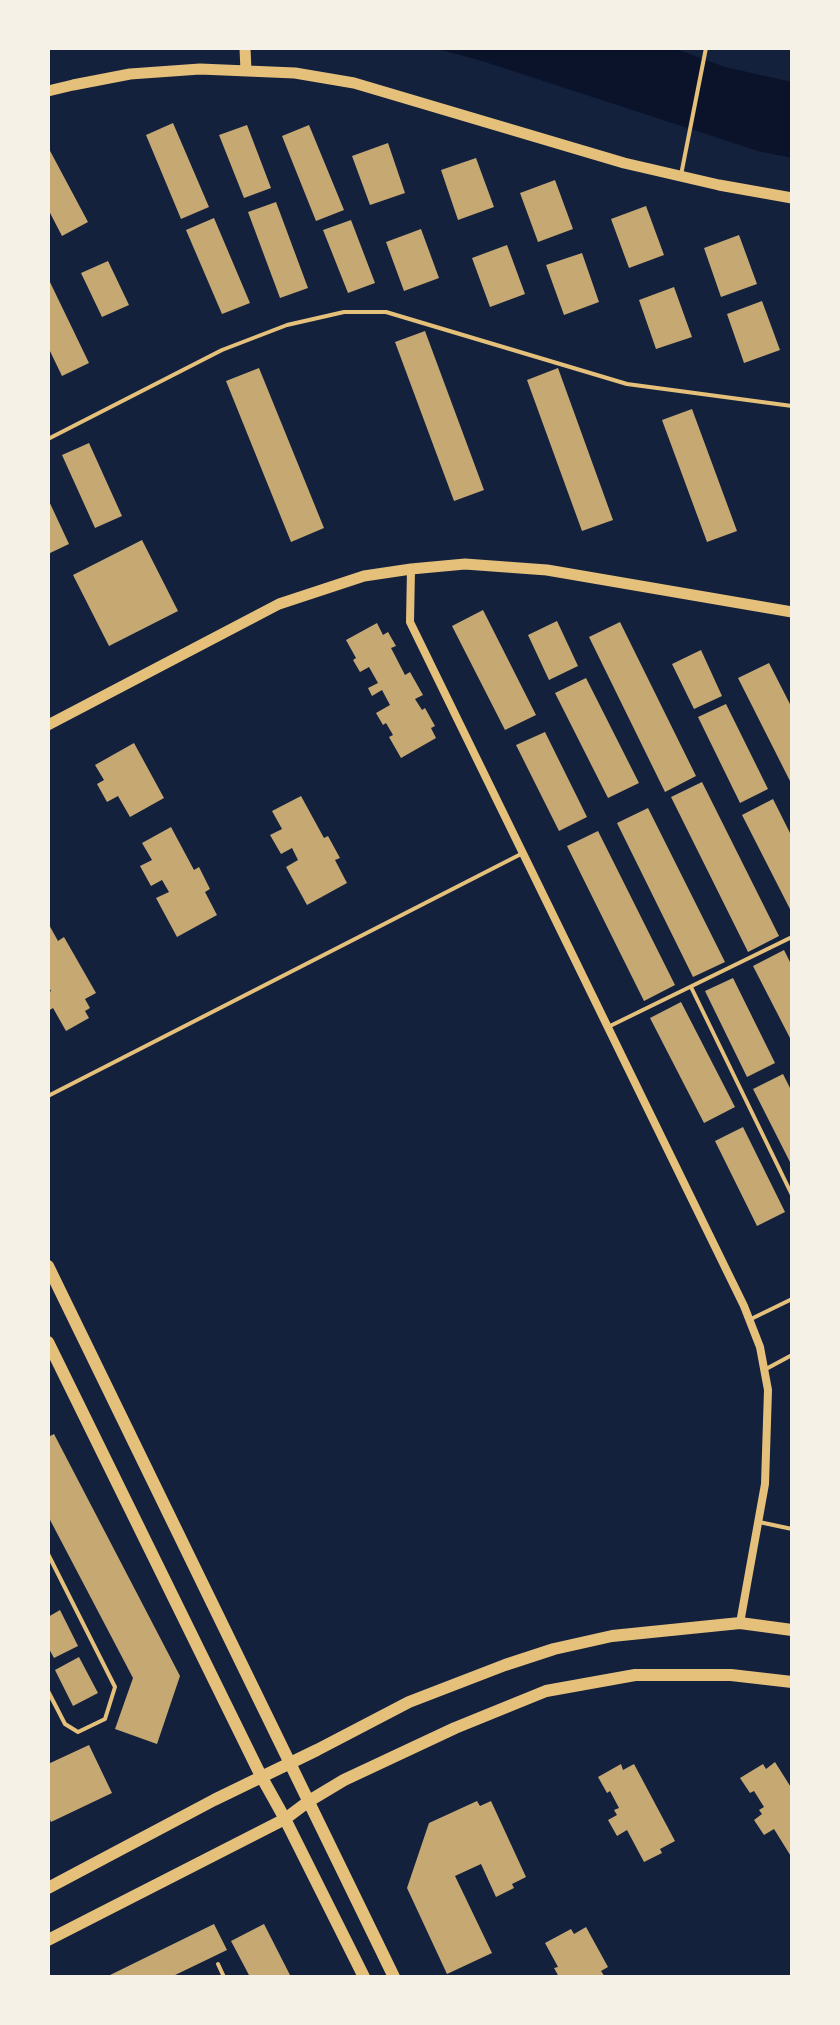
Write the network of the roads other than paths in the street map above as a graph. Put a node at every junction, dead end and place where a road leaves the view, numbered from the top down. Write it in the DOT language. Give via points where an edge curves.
graph roads {
  1 [pos="245,48"];
  2 [pos="706,48"];
  3 [pos="246,71"];
  4 [pos="48,91"];
  5 [pos="681,176"];
  6 [pos="792,198"];
  7 [pos="792,406"];
  8 [pos="48,439"];
  9 [pos="411,569"];
  10 [pos="792,612"];
  11 [pos="48,725"];
  12 [pos="523,853"];
  13 [pos="792,937"];
  14 [pos="691,987"];
  15 [pos="608,1027"];
  16 [pos="48,1095"];
  17 [pos="792,1195"];
  18 [pos="48,1266"];
  19 [pos="792,1299"];
  20 [pos="749,1320"];
  21 [pos="48,1342"];
  22 [pos="792,1355"];
  23 [pos="764,1370"];
  24 [pos="758,1522"];
  25 [pos="792,1529"];
  26 [pos="48,1554"];
  27 [pos="740,1623"];
  28 [pos="792,1630"];
  29 [pos="792,1682"];
  30 [pos="48,1691"];
  31 [pos="290,1763"];
  32 [pos="261,1776"];
  33 [pos="309,1801"];
  34 [pos="285,1819"];
  35 [pos="48,1888"];
  36 [pos="48,1940"];
  37 [pos="218,1964"];
  38 [pos="224,1977"];
  39 [pos="364,1977"];
  40 [pos="394,1977"];
  1 -- 3 [label="street"];
  2 -- 5 [label="lane"];
  3 -- 4 [label="street" via="130,74"];
  3 -- 5 [label="street" via="354,83"];
  5 -- 6 [label="street"];
  7 -- 8 [label="lane" via="627,384 386,312 344,312 287,325 222,350"];
  9 -- 10 [label="street" via="465,564 547,570"];
  9 -- 11 [label="street" via="364,576 279,604"];
  9 -- 12 [label="street" via="410,622"];
  12 -- 15 [label="street"];
  12 -- 16 [label="lane"];
  13 -- 14 [label="lane"];
  14 -- 15 [label="lane"];
  14 -- 17 [label="lane"];
  15 -- 20 [label="street"];
  18 -- 31 [label="main road"];
  19 -- 20 [label="lane"];
  20 -- 23 [label="street"];
  21 -- 32 [label="main road"];
  22 -- 23 [label="lane"];
  23 -- 24 [label="street" via="765,1484"];
  24 -- 25 [label="lane"];
  24 -- 27 [label="street"];
  26 -- 30 [label="lane" via="115,1687 105,1719 78,1732 65,1724"];
  27 -- 28 [label="main road"];
  27 -- 31 [label="main road" via="612,1636 554,1649 409,1702"];
  29 -- 33 [label="main road" via="731,1675 635,1675 546,1691 441,1734"];
  31 -- 32 [label="main road"];
  31 -- 33 [label="main road"];
  32 -- 34 [label="main road"];
  32 -- 35 [label="main road"];
  33 -- 34 [label="main road"];
  33 -- 40 [label="main road"];
  34 -- 36 [label="main road"];
  34 -- 39 [label="main road"];
  37 -- 38 [label="lane"];
}
